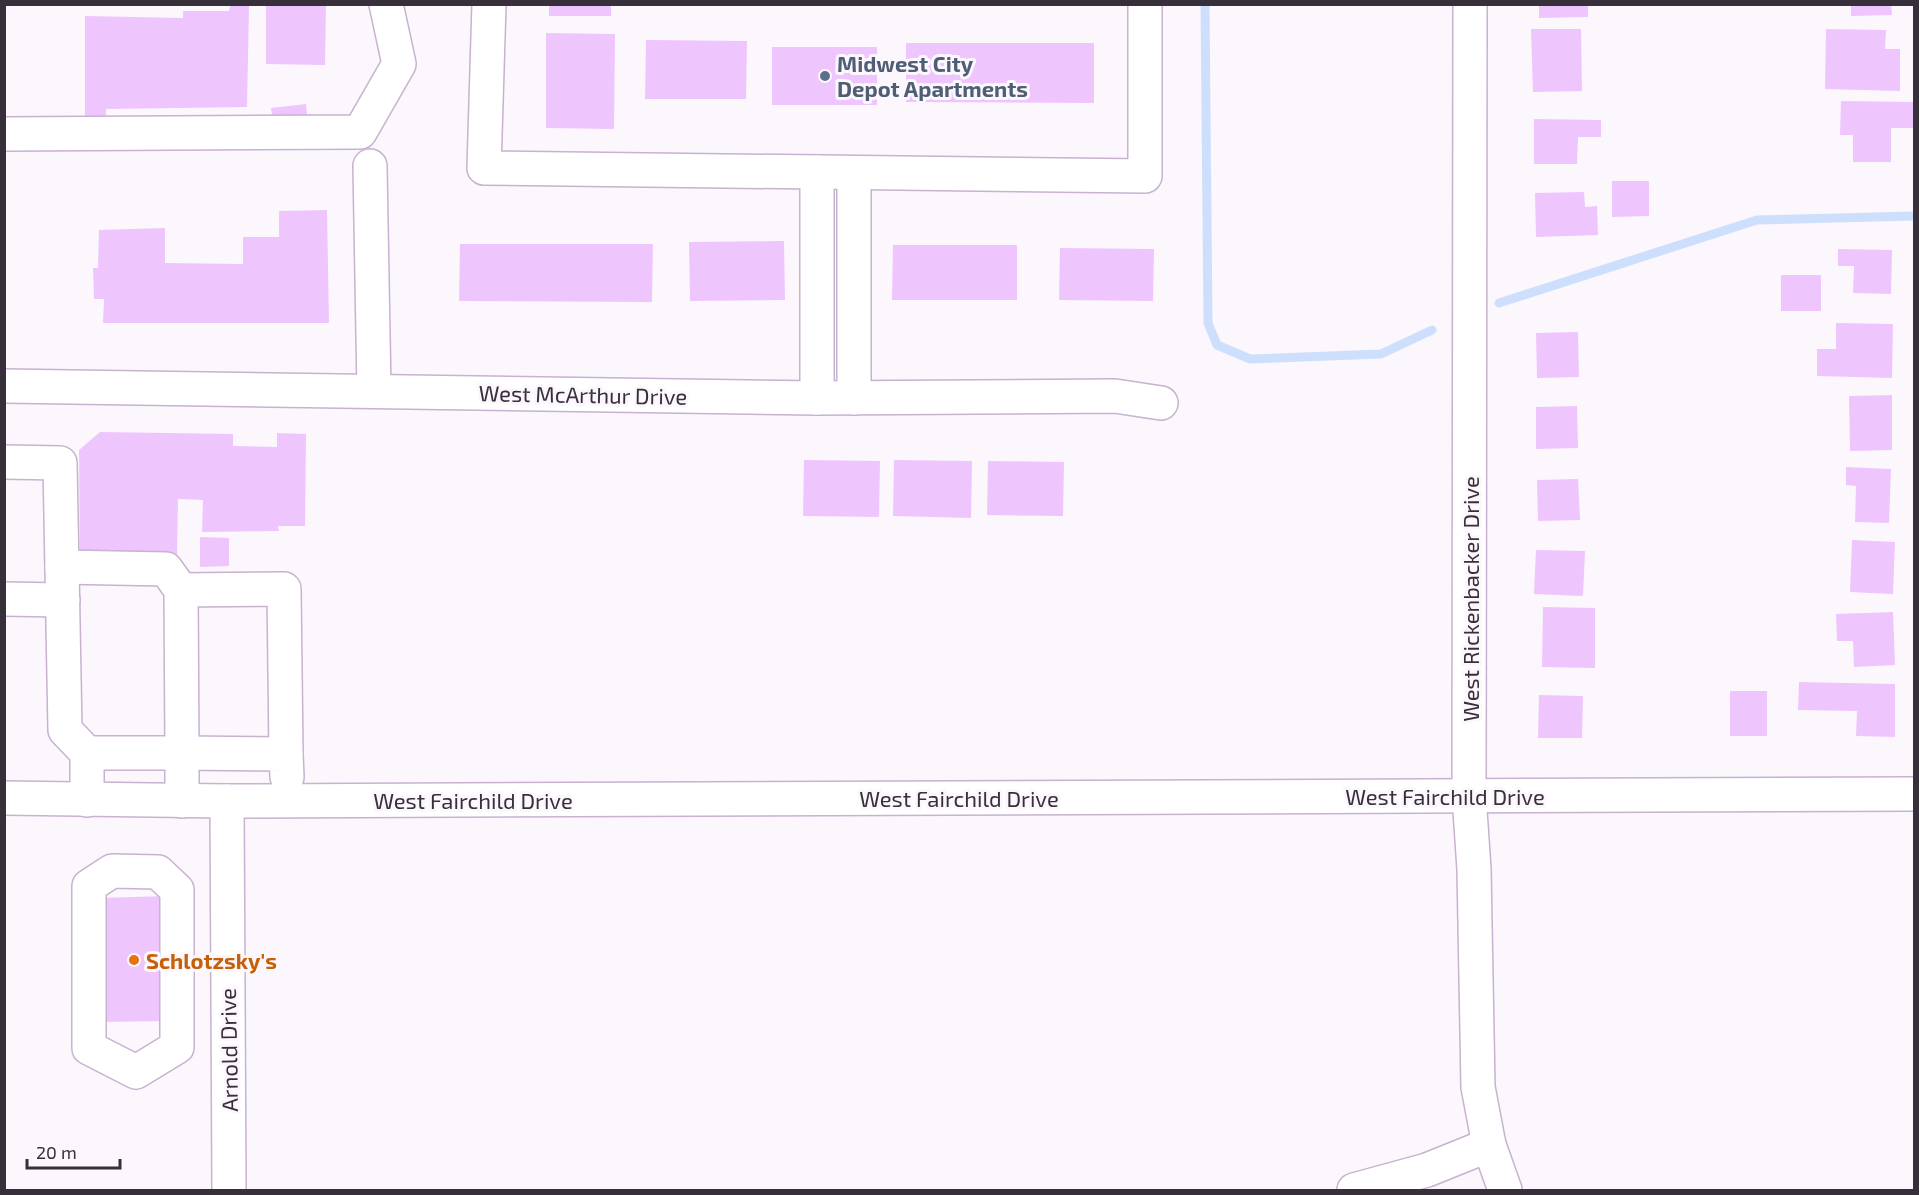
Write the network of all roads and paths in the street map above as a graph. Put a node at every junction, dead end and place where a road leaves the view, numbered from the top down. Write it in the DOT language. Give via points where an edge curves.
graph roads {
  1 [pos="386,4"];
  2 [pos="489,4"];
  3 [pos="1145,4"];
  4 [pos="1470,4"];
  5 [pos="4,134"];
  6 [pos="370,166"];
  7 [pos="817,172"];
  8 [pos="854,173"];
  9 [pos="4,386"];
  10 [pos="374,391"];
  11 [pos="817,398"];
  12 [pos="854,398"];
  13 [pos="1161,403"];
  14 [pos="4,462"];
  15 [pos="62,567"];
  16 [pos="181,590"];
  17 [pos="4,599"];
  18 [pos="63,600"];
  19 [pos="87,753"];
  20 [pos="182,753"];
  21 [pos="286,754"];
  22 [pos="1914,794"];
  23 [pos="1469,796"];
  24 [pos="4,798"];
  25 [pos="87,800"];
  26 [pos="182,801"];
  27 [pos="227,801"];
  28 [pos="288,801"];
  29 [pos="136,1072"];
  30 [pos="1489,1144"];
  31 [pos="230,1191"];
  32 [pos="1354,1191"];
  33 [pos="1504,1191"];
  1 -- 5 [label="street" via="399,64 360,132"];
  2 -- 7 [label="street" via="484,168"];
  3 -- 8 [label="street" via="1145,176"];
  4 -- 23 [label="street, West Rickenbacker Drive"];
  6 -- 10 [label="street"];
  7 -- 8 [label="street"];
  7 -- 11 [label="street"];
  8 -- 12 [label="street"];
  9 -- 10 [label="street, West McArthur Drive"];
  10 -- 11 [label="street, West McArthur Drive"];
  11 -- 12 [label="street, West McArthur Drive"];
  12 -- 13 [label="street, West McArthur Drive" via="1115,396"];
  14 -- 15 [label="street" via="60,463"];
  15 -- 16 [label="street" via="166,569"];
  15 -- 18 [label="street"];
  16 -- 20 [label="street"];
  16 -- 21 [label="street" via="284,589"];
  17 -- 18 [label="street"];
  18 -- 19 [label="street" via="65,730"];
  19 -- 20 [label="street"];
  19 -- 25 [label="street"];
  20 -- 21 [label="street"];
  20 -- 26 [label="street"];
  21 -- 28 [label="street"];
  22 -- 23 [label="street, West Fairchild Drive"];
  23 -- 28 [label="street, West Fairchild Drive"];
  23 -- 30 [label="street, West Rickenbacker Drive" via="1478,1087"];
  24 -- 25 [label="street, West Fairchild Drive"];
  25 -- 26 [label="street, West Fairchild Drive"];
  26 -- 27 [label="street, West Fairchild Drive"];
  27 -- 28 [label="street, West Fairchild Drive"];
  27 -- 31 [label="street, Arnold Drive"];
  29 -- 29 [label="street" via="177,1047 177,890 158,872 112,871 89,886 89,1048"];
  30 -- 32 [label="street" via="1427,1170"];
  30 -- 33 [label="street, West Rickenbacker Drive"];
}
